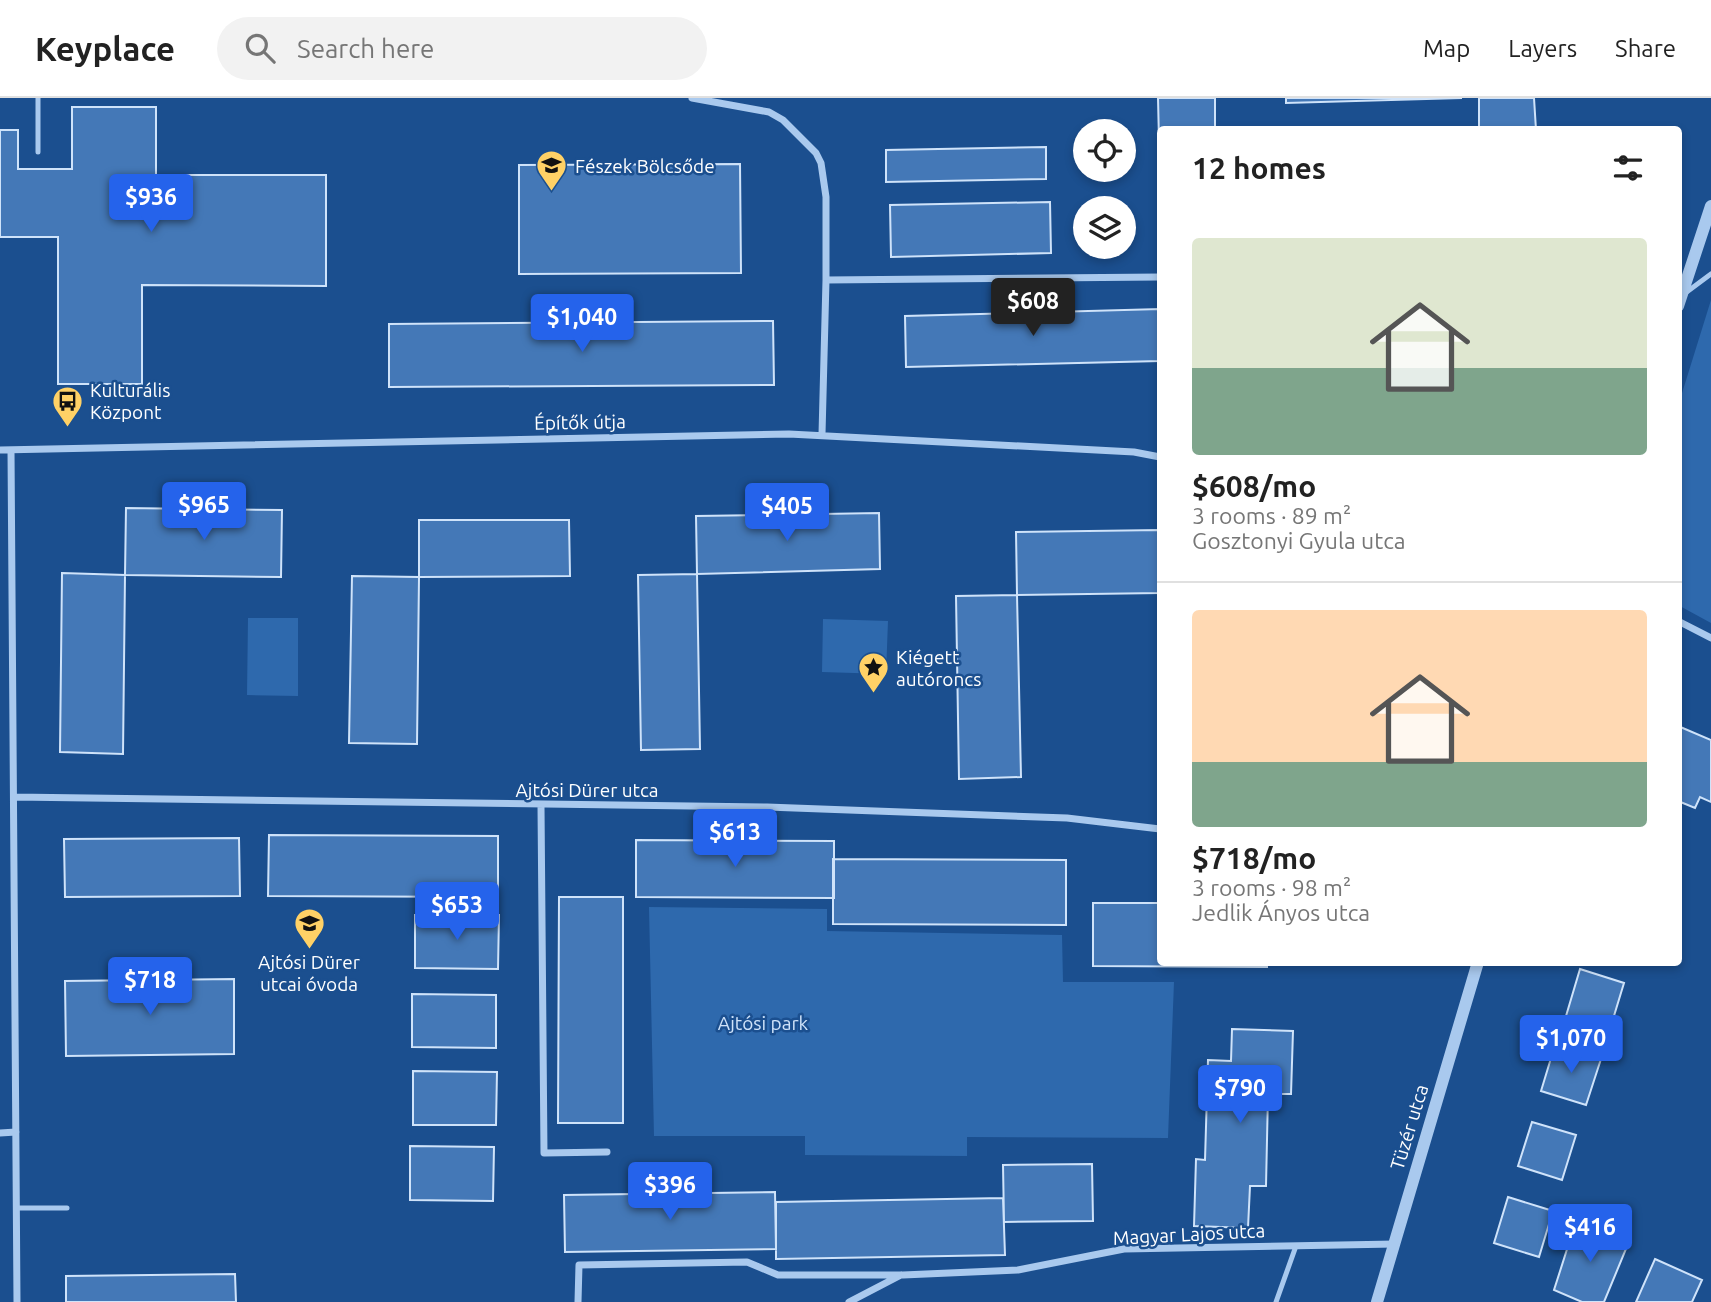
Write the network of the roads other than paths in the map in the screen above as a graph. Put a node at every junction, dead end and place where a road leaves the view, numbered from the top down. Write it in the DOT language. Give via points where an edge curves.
graph roads {
  1 [pos="38,98"];
  2 [pos="692,98"];
  3 [pos="38,152"];
  4 [pos="1711,206"];
  5 [pos="1711,274"];
  6 [pos="1157,277"];
  7 [pos="826,280"];
  8 [pos="1682,295"];
  9 [pos="1682,299"];
  10 [pos="821,434"];
  11 [pos="0,450"];
  12 [pos="11,450"];
  13 [pos="1157,457"];
  14 [pos="1682,623"];
  15 [pos="1711,638"];
  16 [pos="13,797"];
  17 [pos="541,806"];
  18 [pos="1157,829"];
  19 [pos="1477,966"];
  20 [pos="16,1132"];
  21 [pos="0,1133"];
  22 [pos="607,1153"];
  23 [pos="16,1208"];
  24 [pos="66,1208"];
  25 [pos="1395,1244"];
  26 [pos="1297,1245"];
  27 [pos="903,1275"];
  28 [pos="17,1302"];
  29 [pos="578,1302"];
  30 [pos="849,1302"];
  31 [pos="1276,1302"];
  32 [pos="1377,1302"];
  1 -- 3 [label="lane"];
  2 -- 7 [label="street" via="769,112 816,153 827,197"];
  4 -- 8 [label="street"];
  5 -- 9 [label="lane"];
  6 -- 7 [label="street"];
  7 -- 10 [label="street"];
  10 -- 12 [label="street, Építők útja"];
  10 -- 13 [label="street, Építők útja"];
  11 -- 12 [label="street, Építők útja"];
  12 -- 16 [label="street"];
  14 -- 15 [label="street"];
  16 -- 17 [label="street, Ajtósi Dürer utca"];
  16 -- 20 [label="street"];
  17 -- 18 [label="street, Ajtósi Dürer utca" via="1067,818"];
  17 -- 22 [label="street" via="544,1153"];
  19 -- 25 [label="street, Tüzér utca"];
  20 -- 21 [label="street"];
  20 -- 23 [label="street"];
  23 -- 24 [label="lane"];
  23 -- 28 [label="street"];
  25 -- 26 [label="street, Magyar Lajos utca"];
  25 -- 32 [label="street, Tüzér utca"];
  26 -- 27 [label="street, Magyar Lajos utca" via="1124,1249 1018,1270"];
  26 -- 31 [label="lane"];
  27 -- 29 [label="street, Magyar Lajos utca" via="778,1275 747,1262 579,1265"];
  27 -- 30 [label="street, Magyar Lajos utca"];
}
